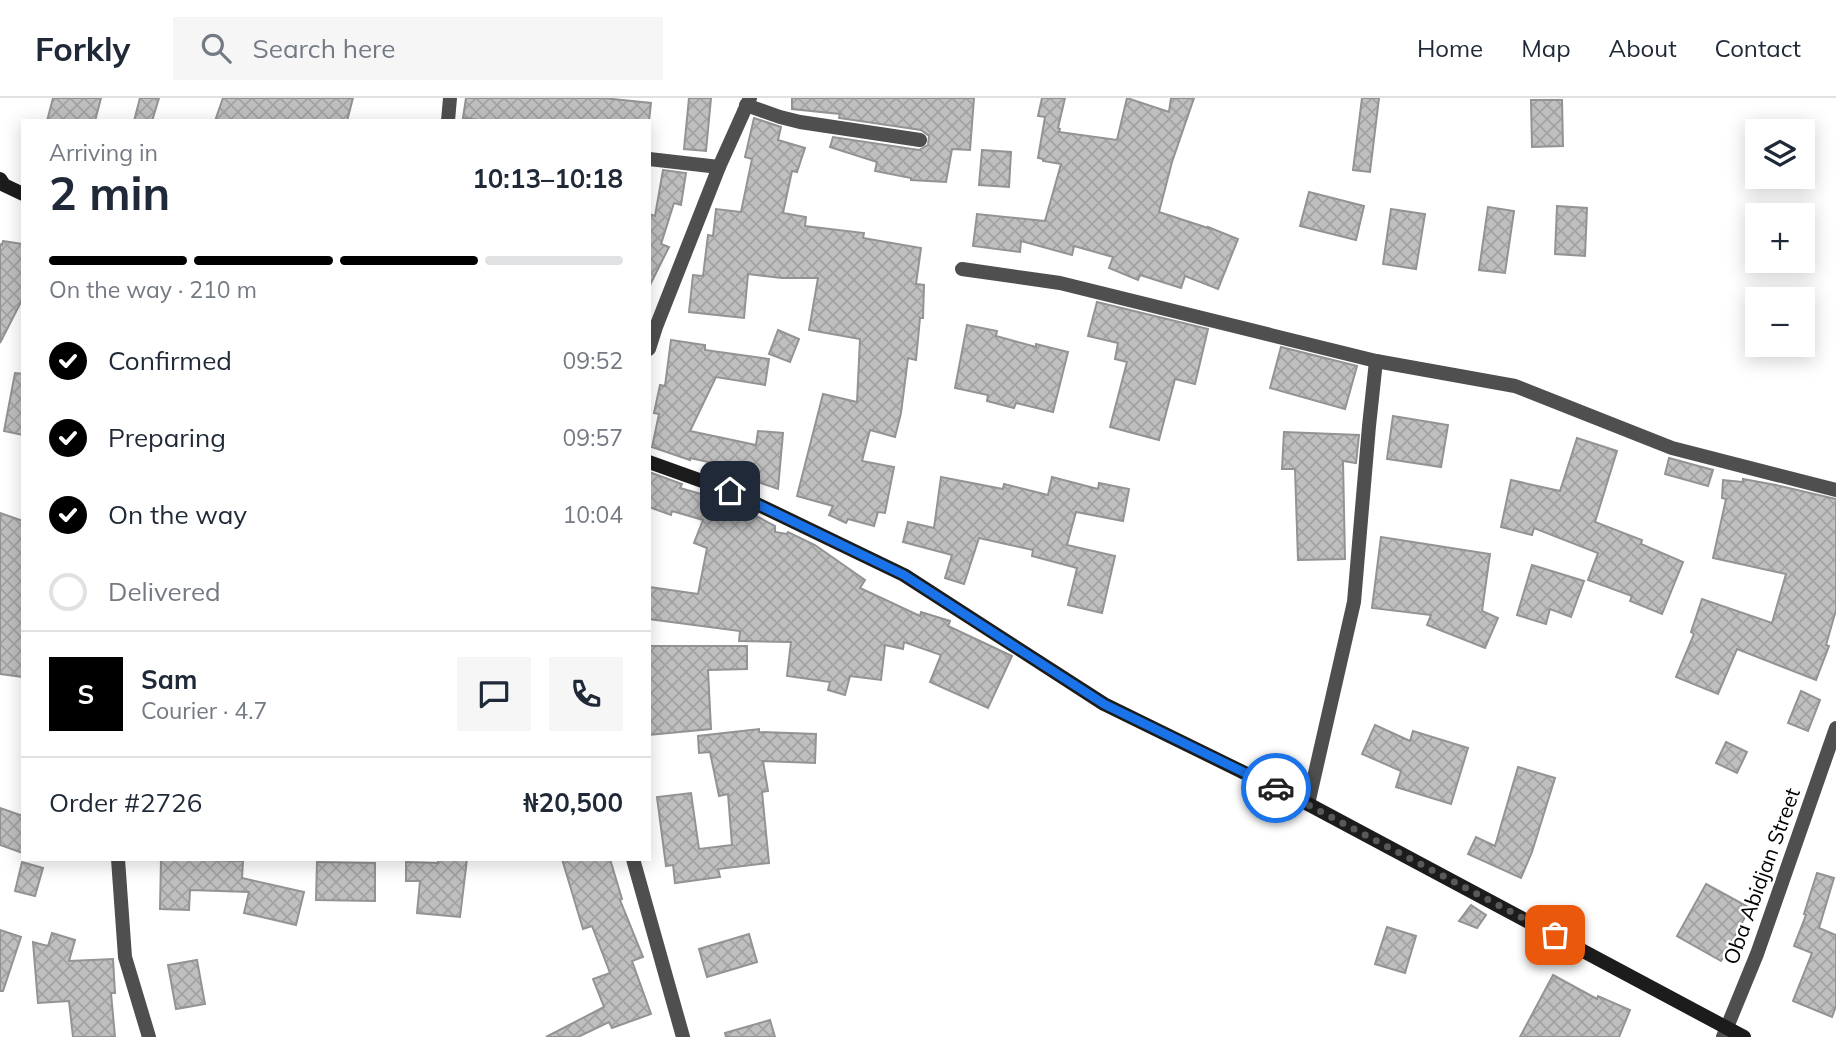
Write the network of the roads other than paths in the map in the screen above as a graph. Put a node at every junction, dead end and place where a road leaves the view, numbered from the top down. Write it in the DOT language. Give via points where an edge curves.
graph roads {
  1 [pos="450,98"];
  2 [pos="748,101"];
  3 [pos="448,119"];
  4 [pos="920,139"];
  5 [pos="651,159"];
  6 [pos="719,167"];
  7 [pos="1,187"];
  8 [pos="21,193"];
  9 [pos="962,269"];
  10 [pos="651,343"];
  11 [pos="1376,361"];
  12 [pos="651,463"];
  13 [pos="1836,490"];
  14 [pos="1836,729"];
  15 [pos="1308,804"];
  16 [pos="118,861"];
  17 [pos="635,861"];
  18 [pos="1726,1032"];
  19 [pos="149,1037"];
  20 [pos="683,1037"];
  21 [pos="1744,1037"];
  1 -- 3 [label="street"];
  2 -- 4 [label="street" via="800,122"];
  2 -- 6 [label="street"];
  5 -- 6 [label="street"];
  6 -- 10 [label="street"];
  7 -- 8 [label="main road"];
  9 -- 11 [label="street" via="1060,283"];
  11 -- 13 [label="street" via="1515,386 1672,448"];
  11 -- 15 [label="street" via="1354,602"];
  12 -- 15 [label="main road" via="730,491 904,575 1104,704"];
  14 -- 18 [label="street, Oba Abidjan Street"];
  15 -- 18 [label="main road"];
  16 -- 19 [label="street" via="125,957"];
  17 -- 20 [label="street"];
  18 -- 21 [label="main road"];
}
